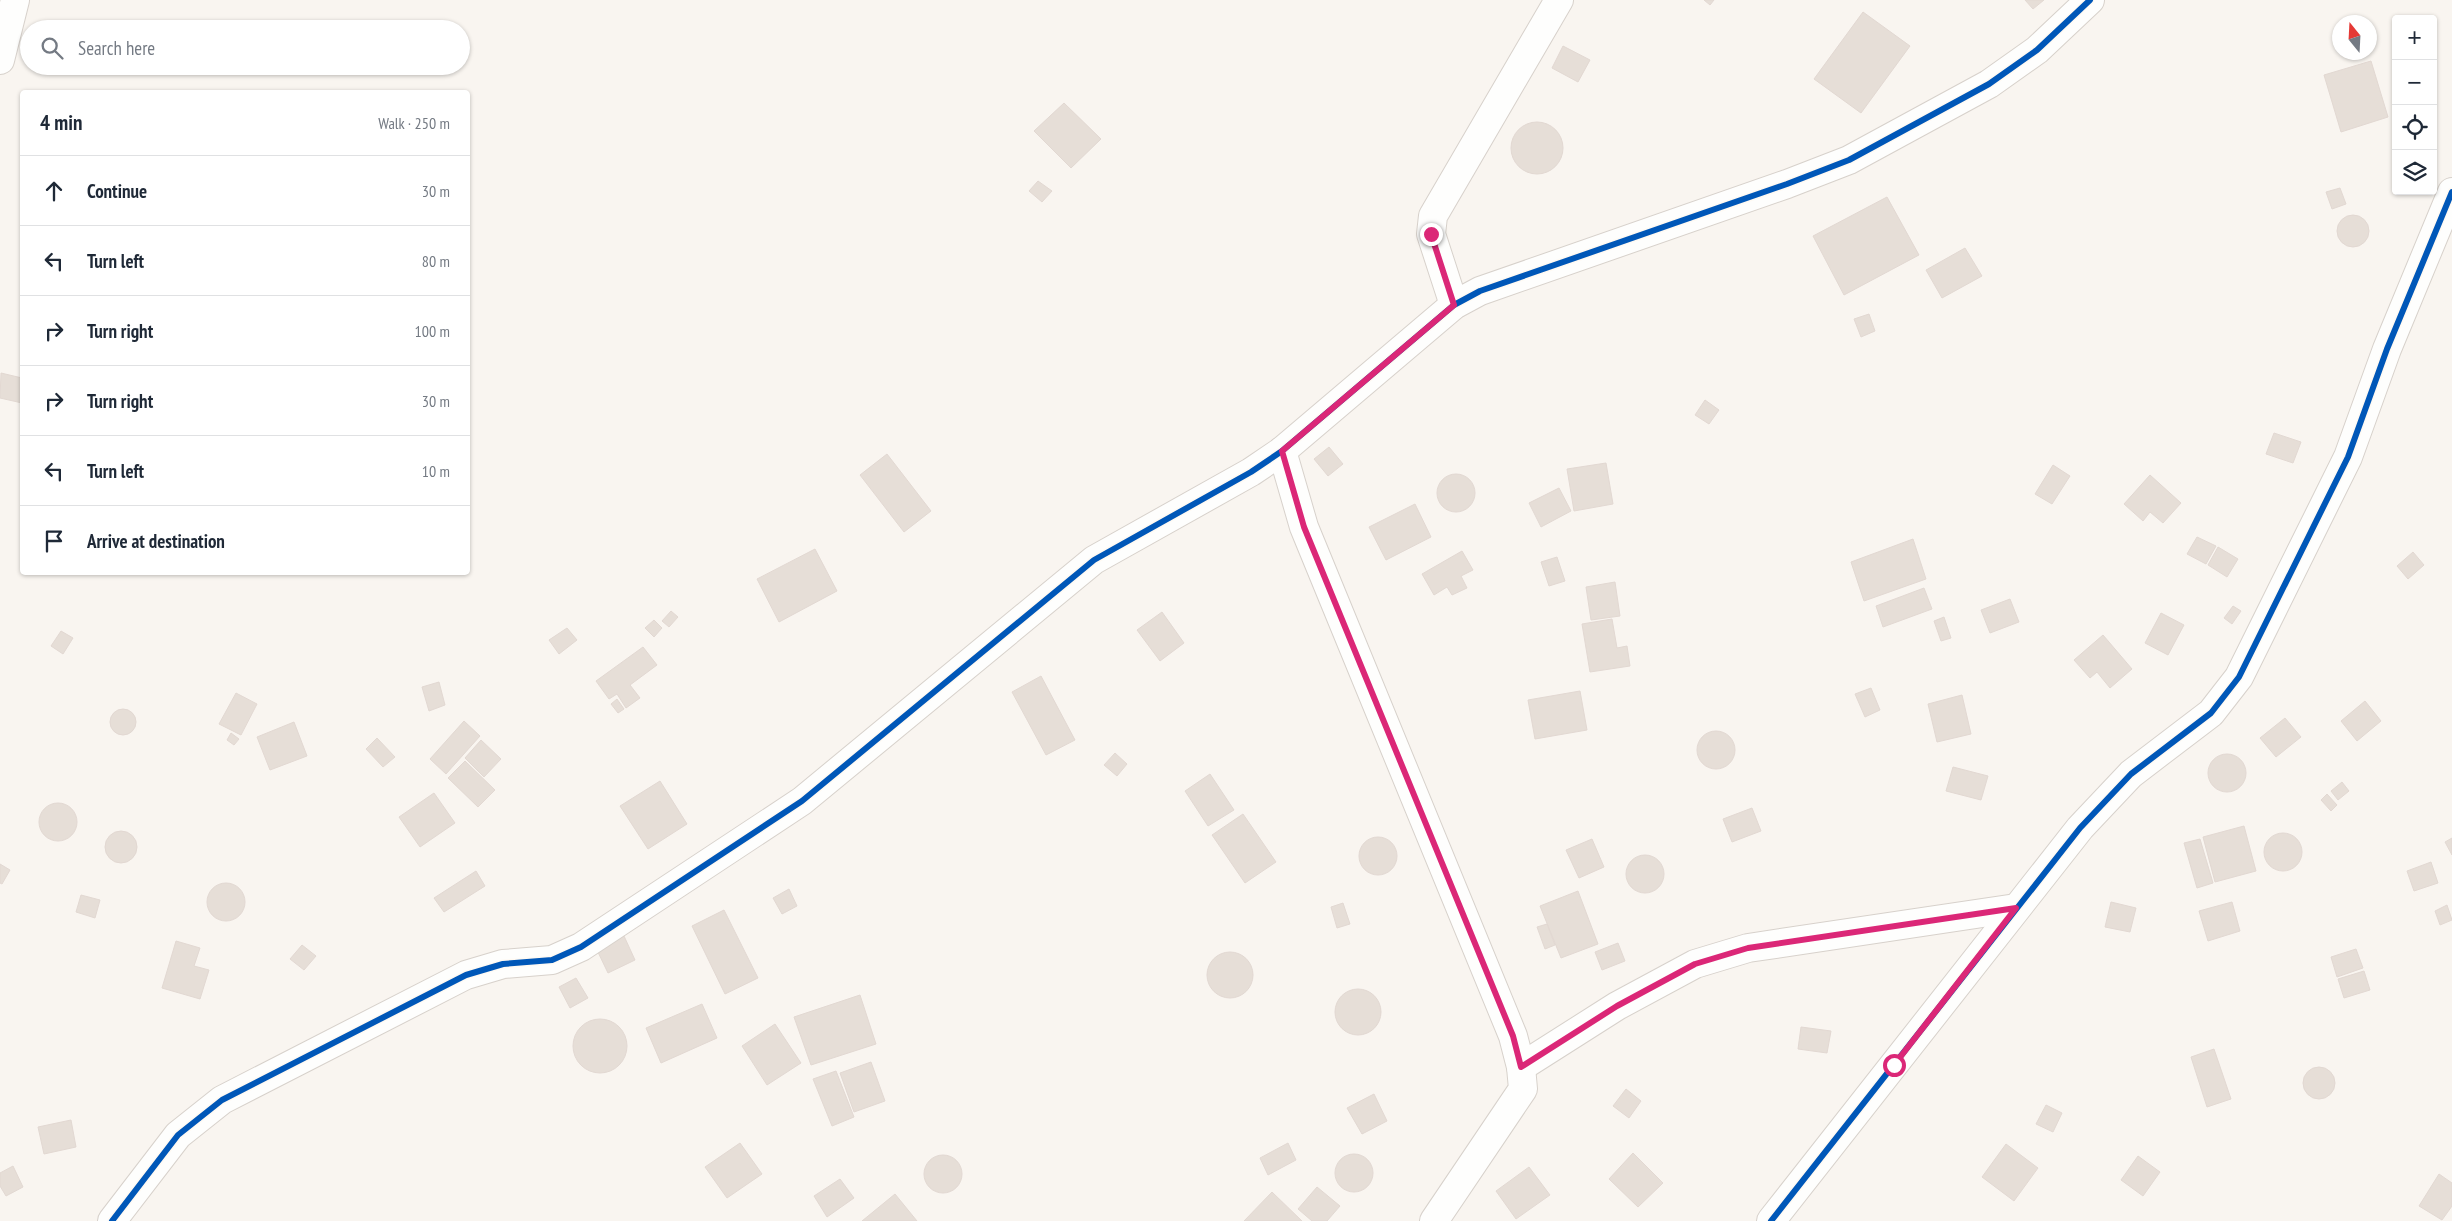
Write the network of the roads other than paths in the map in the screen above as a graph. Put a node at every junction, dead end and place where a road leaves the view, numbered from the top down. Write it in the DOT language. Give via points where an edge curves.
graph roads {
  1 [pos="15,0"];
  2 [pos="1559,0"];
  3 [pos="2090,0"];
  4 [pos="4,32"];
  5 [pos="0,60"];
  6 [pos="2452,192"];
  7 [pos="1454,305"];
  8 [pos="1282,451"];
  9 [pos="2016,908"];
  10 [pos="1521,1067"];
  11 [pos="112,1221"];
  12 [pos="1434,1221"];
  13 [pos="1771,1221"];
  1 -- 4 [label="street"];
  2 -- 7 [label="street" via="1433,216 1431,234"];
  3 -- 7 [label="street" via="2037,50 1989,84 1849,160 1480,291"];
  4 -- 5 [label="street"];
  6 -- 9 [label="street" via="2387,349 2348,457 2239,677 2211,713 2131,774 2080,828"];
  7 -- 8 [label="street"];
  8 -- 10 [label="street" via="1304,527 1513,1036"];
  8 -- 11 [label="street" via="1251,472 1094,560 802,801 581,947 552,960 504,964 466,975 222,1100 178,1135"];
  9 -- 10 [label="street" via="1748,948 1695,964 1617,1006"];
  9 -- 13 [label="street"];
  10 -- 12 [label="street" via="1523,1089"];
}
